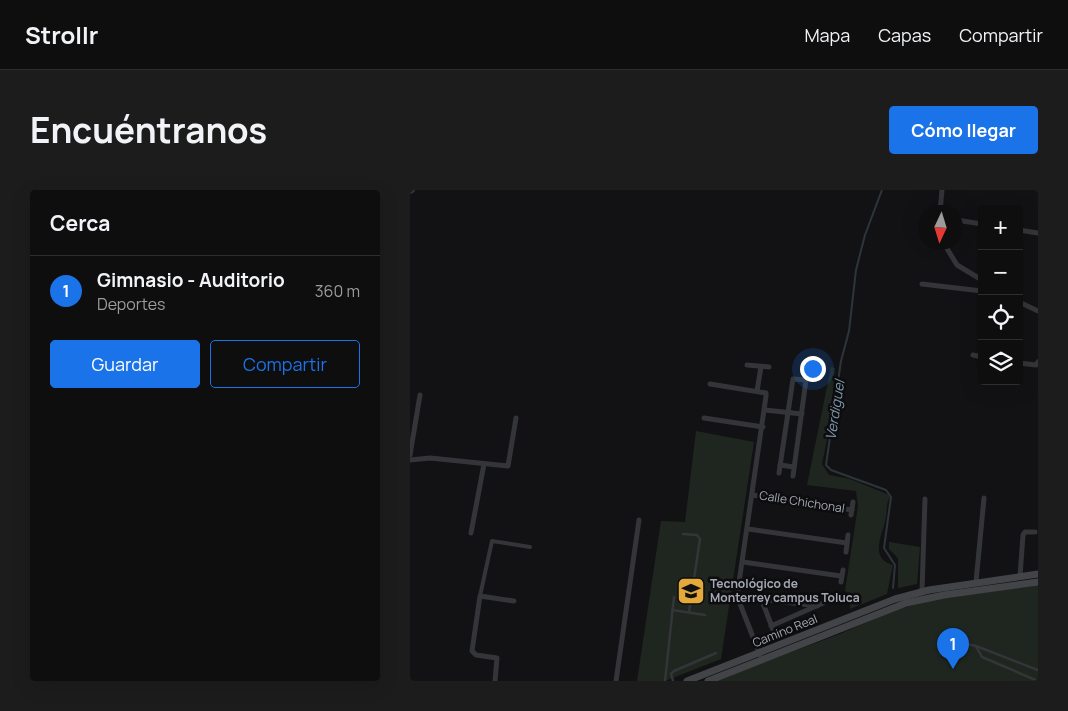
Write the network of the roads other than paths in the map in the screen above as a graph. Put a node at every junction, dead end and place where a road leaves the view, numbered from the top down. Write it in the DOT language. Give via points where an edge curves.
graph roads {
  1 [pos="942,190"];
  2 [pos="941,205"];
  3 [pos="963,221"];
  4 [pos="978,223"];
  5 [pos="1023,231"];
  6 [pos="1038,233"];
  7 [pos="948,250"];
  8 [pos="978,278"];
  9 [pos="922,284"];
  10 [pos="978,291"];
  11 [pos="1023,304"];
  12 [pos="1038,311"];
  13 [pos="973,355"];
  14 [pos="978,356"];
  15 [pos="1038,362"];
  16 [pos="1023,364"];
  17 [pos="747,365"];
  18 [pos="760,367"];
  19 [pos="769,367"];
  20 [pos="710,384"];
  21 [pos="757,391"];
  22 [pos="420,395"];
  23 [pos="765,410"];
  24 [pos="788,413"];
  25 [pos="802,414"];
  26 [pos="516,418"];
  27 [pos="704,418"];
  28 [pos="763,427"];
  29 [pos="410,455"];
  30 [pos="410,460"];
  31 [pos="484,464"];
  32 [pos="780,466"];
  33 [pos="794,467"];
  34 [pos="779,473"];
  35 [pos="793,476"];
  36 [pos="753,495"];
  37 [pos="984,498"];
  38 [pos="925,499"];
  39 [pos="853,502"];
  40 [pos="639,520"];
  41 [pos="748,529"];
  42 [pos="1035,532"];
  43 [pos="471,533"];
  44 [pos="683,534"];
  45 [pos="848,535"];
  46 [pos="847,543"];
  47 [pos="530,547"];
  48 [pos="846,552"];
  49 [pos="743,562"];
  50 [pos="843,570"];
  51 [pos="1038,574"];
  52 [pos="1020,576"];
  53 [pos="976,582"];
  54 [pos="1038,582"];
  55 [pos="922,591"];
  56 [pos="943,591"];
  57 [pos="480,596"];
  58 [pos="674,596"];
  59 [pos="737,596"];
  60 [pos="761,598"];
  61 [pos="830,600"];
  62 [pos="514,601"];
  63 [pos="817,606"];
  64 [pos="672,610"];
  65 [pos="689,612"];
  66 [pos="705,614"];
  67 [pos="771,626"];
  68 [pos="775,635"];
  69 [pos="958,642"];
  70 [pos="976,646"];
  71 [pos="716,653"];
  72 [pos="761,658"];
  73 [pos="1038,670"];
  74 [pos="1038,680"];
  75 [pos="495,681"];
  76 [pos="616,681"];
  77 [pos="665,681"];
  78 [pos="672,681"];
  79 [pos="687,681"];
  80 [pos="708,681"];
  1 -- 2 [label="street"];
  3 -- 4 [label="street"];
  5 -- 6 [label="street"];
  7 -- 8 [label="street" via="957,265"];
  9 -- 10 [label="street"];
  11 -- 12 [label="street"];
  13 -- 14 [label="street"];
  15 -- 16 [label="street"];
  17 -- 18 [label="street"];
  18 -- 19 [label="street"];
  18 -- 21 [label="street"];
  20 -- 21 [label="street"];
  21 -- 23 [label="street" via="766,393"];
  22 -- 29 [label="street"];
  23 -- 24 [label="street"];
  23 -- 28 [label="street"];
  24 -- 25 [label="street"];
  24 -- 25 [label="street" via="795,378 806,380"];
  24 -- 32 [label="street"];
  25 -- 33 [label="street"];
  26 -- 31 [label="street" via="508,466"];
  27 -- 28 [label="street"];
  28 -- 36 [label="street"];
  30 -- 31 [label="street" via="430,458"];
  31 -- 43 [label="street"];
  32 -- 33 [label="street"];
  32 -- 34 [label="street"];
  33 -- 35 [label="street"];
  36 -- 39 [label="street, Calle Chichonal" via="851,512"];
  36 -- 41 [label="street"];
  37 -- 53 [label="street"];
  38 -- 55 [label="street"];
  40 -- 76 [label="street"];
  41 -- 46 [label="street"];
  41 -- 49 [label="street"];
  42 -- 52 [label="street" via="1023,535"];
  44 -- 65 [label="lane" via="697,535 700,539"];
  45 -- 46 [label="street"];
  46 -- 48 [label="street"];
  47 -- 57 [label="street" via="492,541"];
  49 -- 50 [label="street" via="841,579"];
  49 -- 59 [label="street"];
  51 -- 52 [label="main road, Camino Real"];
  52 -- 53 [label="main road, Camino Real"];
  53 -- 56 [label="main road, Camino Real"];
  54 -- 56 [label="main road, Camino Real"];
  55 -- 56 [label="main road, Camino Real"];
  55 -- 72 [label="main road, Camino Real" via="877,606"];
  56 -- 72 [label="main road, Camino Real"];
  57 -- 62 [label="street"];
  57 -- 75 [label="street" via="472,653 497,658"];
  58 -- 64 [label="lane"];
  59 -- 60 [label="street"];
  59 -- 72 [label="street"];
  60 -- 63 [label="street"];
  60 -- 67 [label="street"];
  61 -- 63 [label="street"];
  63 -- 67 [label="street"];
  64 -- 65 [label="lane"];
  64 -- 77 [label="lane"];
  65 -- 66 [label="lane"];
  67 -- 68 [label="street"];
  69 -- 70 [label="lane"];
  70 -- 73 [label="lane"];
  70 -- 74 [label="lane" via="982,657"];
  71 -- 78 [label="lane" via="674,671"];
  72 -- 79 [label="main road, Camino Real"];
  72 -- 80 [label="main road, Camino Real"];
}
